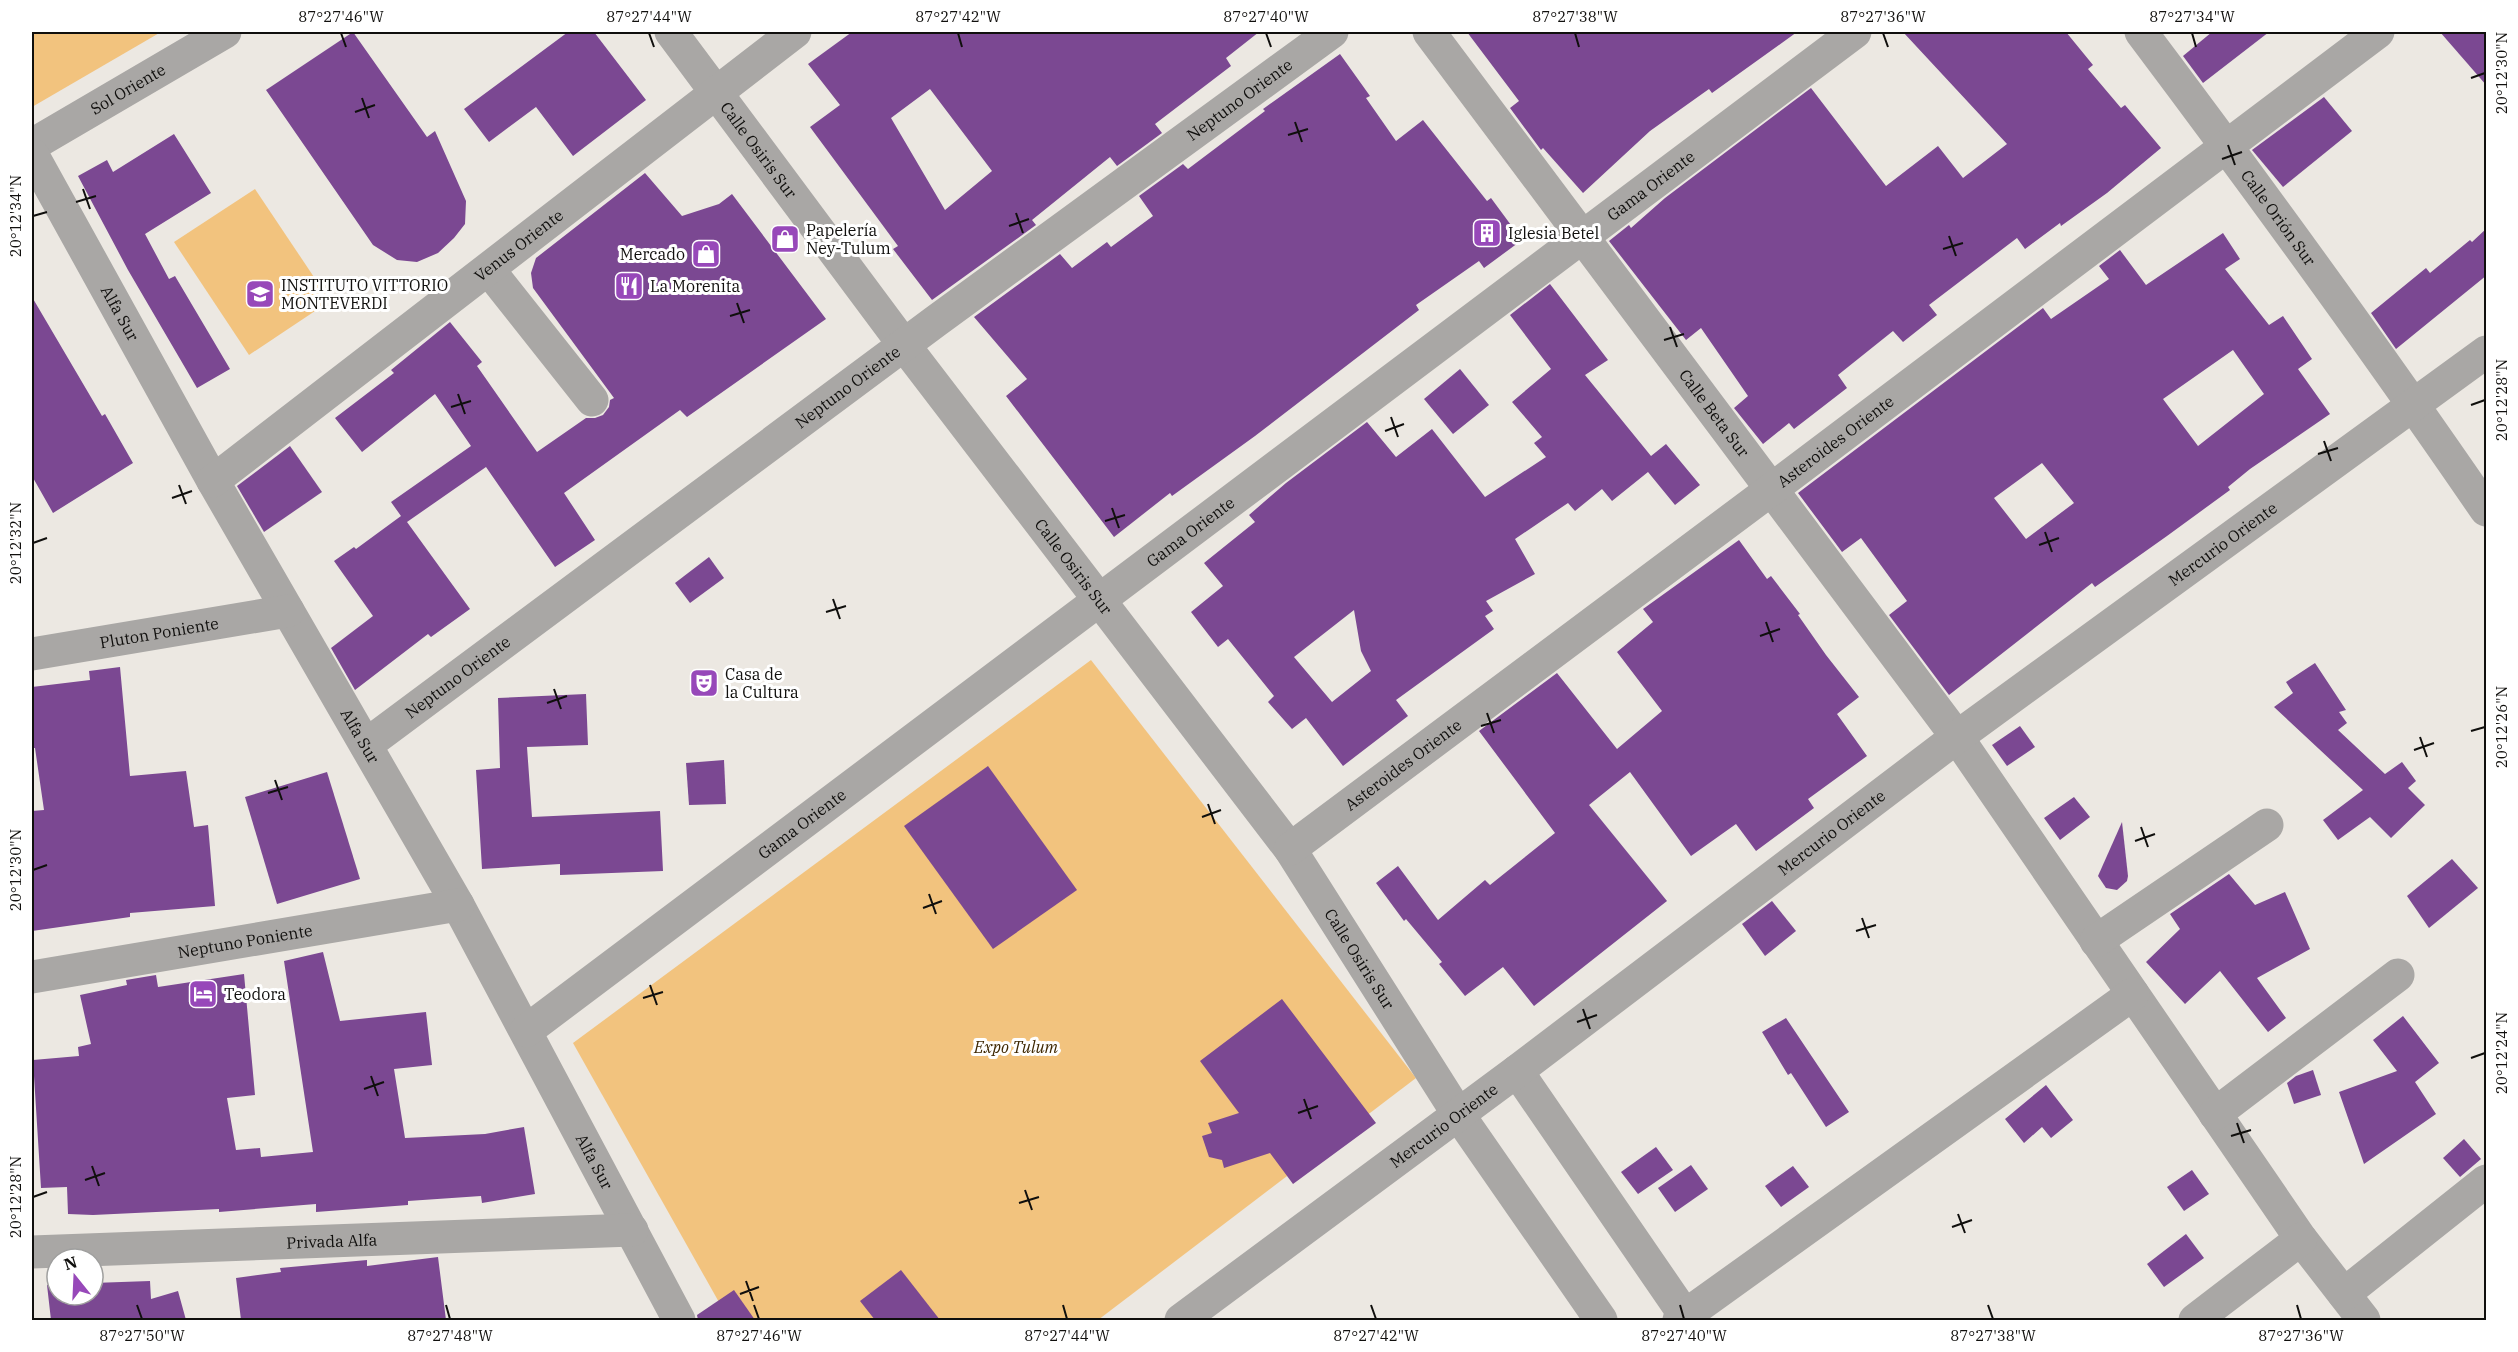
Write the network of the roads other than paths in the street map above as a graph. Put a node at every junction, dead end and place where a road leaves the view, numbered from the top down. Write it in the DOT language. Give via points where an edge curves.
graph roads {
  1 [pos="225,32"];
  2 [pos="671,32"];
  3 [pos="795,32"];
  4 [pos="1332,32"];
  5 [pos="1429,32"];
  6 [pos="1855,32"];
  7 [pos="2141,32"];
  8 [pos="2378,32"];
  9 [pos="716,91"];
  10 [pos="32,145"];
  11 [pos="2227,146"];
  12 [pos="32,154"];
  13 [pos="1583,236"];
  14 [pos="489,270"];
  15 [pos="904,345"];
  16 [pos="2487,352"];
  17 [pos="591,400"];
  18 [pos="2415,405"];
  19 [pos="213,481"];
  20 [pos="1772,489"];
  21 [pos="2487,510"];
  22 [pos="1098,599"];
  23 [pos="288,611"];
  24 [pos="32,654"];
  25 [pos="1957,737"];
  26 [pos="366,746"];
  27 [pos="2267,825"];
  28 [pos="1290,849"];
  29 [pos="458,905"];
  30 [pos="2096,941"];
  31 [pos="2398,975"];
  32 [pos="32,977"];
  33 [pos="2133,994"];
  34 [pos="526,1031"];
  35 [pos="1517,1071"];
  36 [pos="1458,1114"];
  37 [pos="2215,1114"];
  38 [pos="2487,1181"];
  39 [pos="633,1230"];
  40 [pos="2301,1239"];
  41 [pos="32,1252"];
  42 [pos="2344,1294"];
  43 [pos="1684,1319"];
  44 [pos="679,1320"];
  45 [pos="1181,1320"];
  46 [pos="1601,1320"];
  47 [pos="2195,1320"];
  48 [pos="2364,1320"];
  1 -- 10 [label="street, Sol Oriente"];
  2 -- 9 [label="street, Calle Osiris Sur"];
  3 -- 9 [label="street, Venus Oriente"];
  4 -- 15 [label="street, Neptuno Oriente"];
  5 -- 13 [label="street, Calle Beta Sur"];
  6 -- 13 [label="street, Gama Oriente"];
  7 -- 11 [label="street, Calle Orión Sur"];
  8 -- 11 [label="street, Asteroides Oriente"];
  9 -- 14 [label="street, Venus Oriente"];
  9 -- 15 [label="street, Calle Osiris Sur"];
  11 -- 18 [label="street, Calle Orión Sur"];
  11 -- 20 [label="street, Asteroides Oriente"];
  12 -- 19 [label="street, Alfa Sur"];
  13 -- 20 [label="street, Calle Beta Sur"];
  13 -- 22 [label="street, Gama Oriente"];
  14 -- 17 [label="street"];
  14 -- 19 [label="street, Venus Oriente"];
  15 -- 22 [label="street, Calle Osiris Sur"];
  15 -- 26 [label="street, Neptuno Oriente"];
  16 -- 18 [label="street, Mercurio Oriente"];
  18 -- 21 [label="street, Calle Orión Sur"];
  18 -- 25 [label="street, Mercurio Oriente"];
  19 -- 23 [label="street, Alfa Sur"];
  20 -- 25 [label="street, Calle Beta Sur"];
  20 -- 28 [label="street, Asteroides Oriente"];
  22 -- 28 [label="street, Calle Osiris Sur"];
  22 -- 34 [label="street, Gama Oriente"];
  23 -- 24 [label="street, Pluton Poniente"];
  23 -- 26 [label="street, Alfa Sur"];
  25 -- 30 [label="street, Calle Beta Sur"];
  25 -- 35 [label="street, Mercurio Oriente"];
  26 -- 29 [label="street, Alfa Sur"];
  27 -- 30 [label="street"];
  28 -- 36 [label="street, Calle Osiris Sur"];
  29 -- 32 [label="street, Neptuno Poniente"];
  29 -- 34 [label="street, Alfa Sur"];
  30 -- 33 [label="street, Calle Beta Sur"];
  31 -- 37 [label="street"];
  33 -- 37 [label="street, Calle Beta Sur"];
  33 -- 43 [label="street"];
  34 -- 39 [label="street, Alfa Sur"];
  35 -- 36 [label="street, Mercurio Oriente"];
  35 -- 43 [label="street"];
  36 -- 45 [label="street, Mercurio Oriente"];
  36 -- 46 [label="street, Calle Osiris Sur"];
  37 -- 40 [label="street, Calle Beta Sur"];
  38 -- 42 [label="street"];
  39 -- 41 [label="street, Privada Alfa"];
  39 -- 44 [label="street, Alfa Sur"];
  40 -- 42 [label="street, Calle Beta Sur"];
  40 -- 47 [label="street"];
  42 -- 48 [label="street, Calle Beta Sur"];
}
